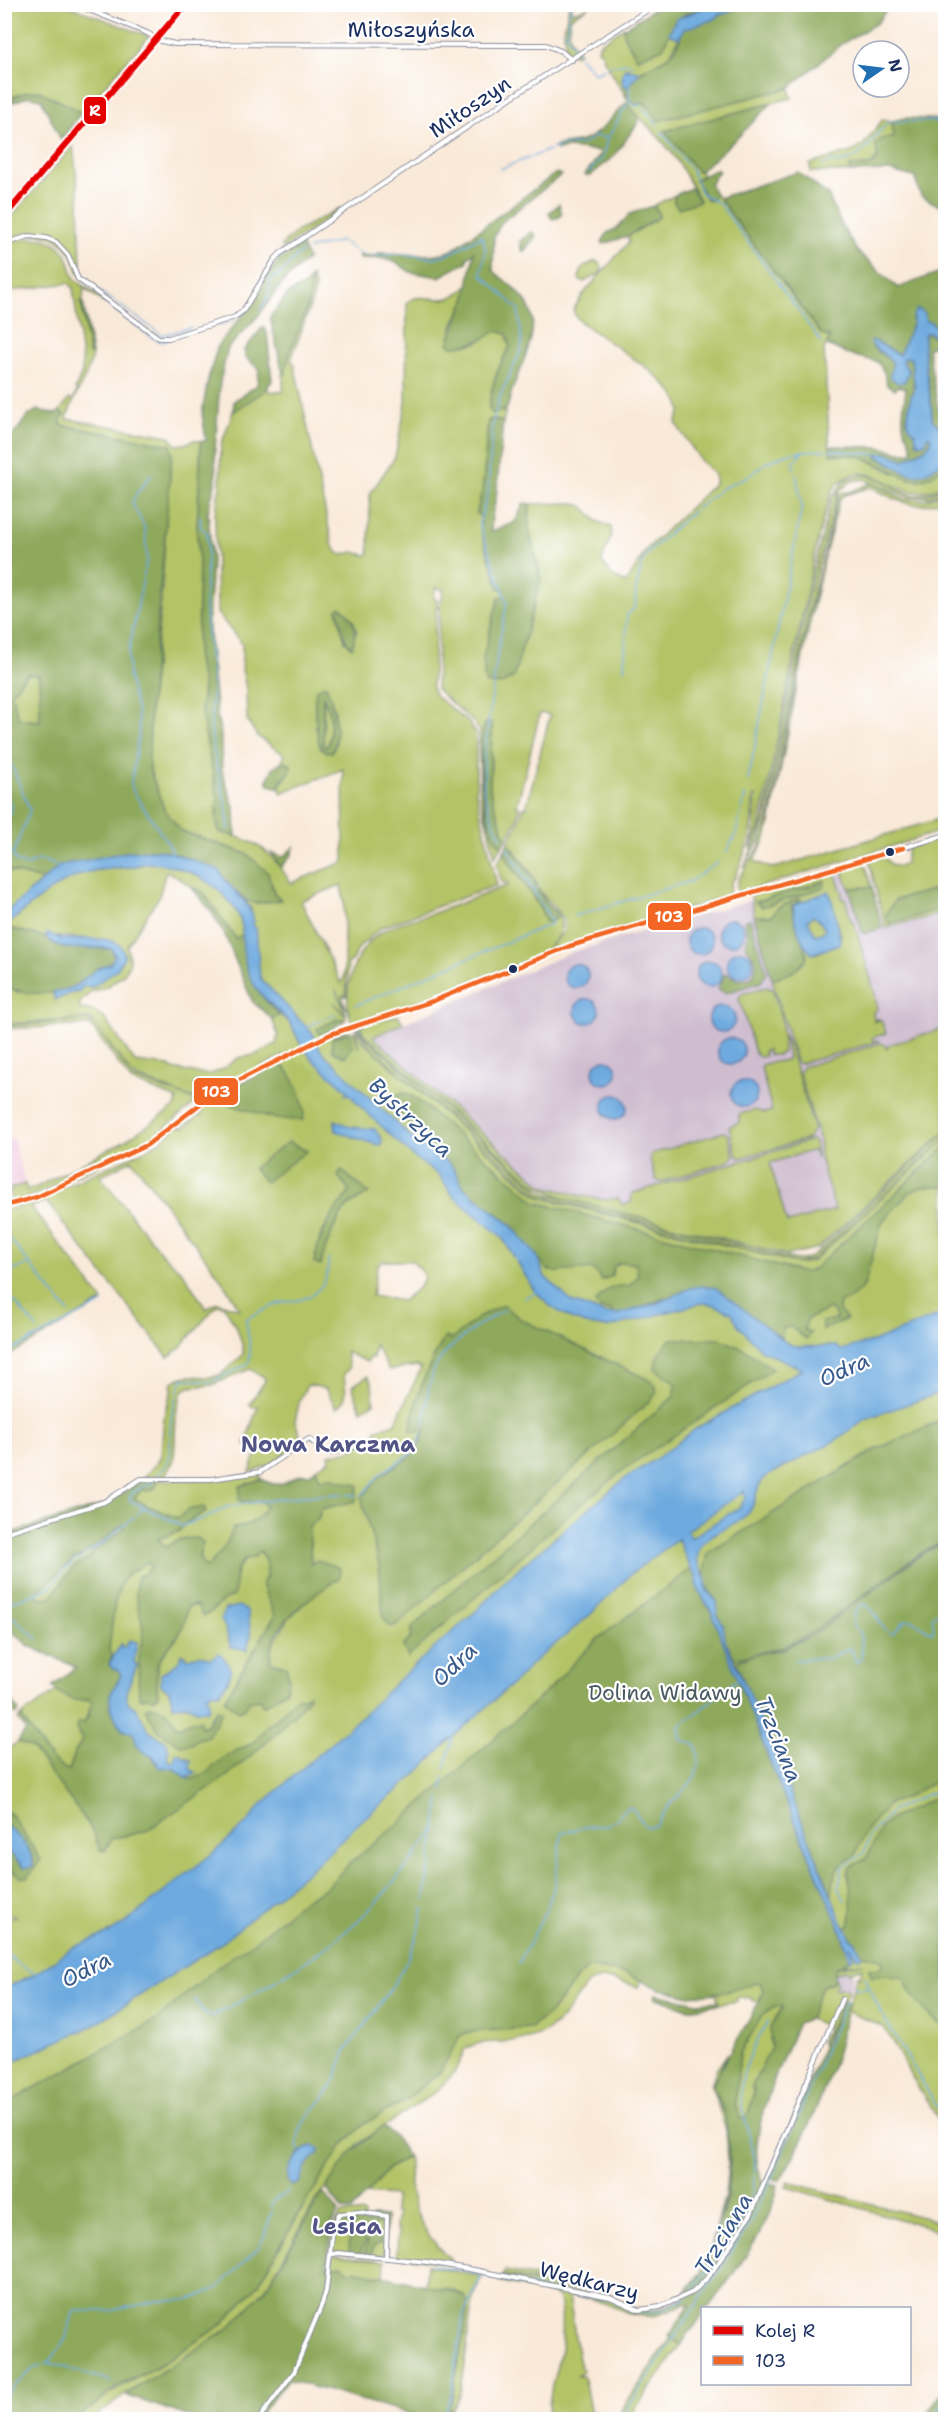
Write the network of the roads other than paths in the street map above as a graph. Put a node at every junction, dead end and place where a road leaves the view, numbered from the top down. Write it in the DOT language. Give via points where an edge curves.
graph roads {
  1 [pos="74,4"];
  2 [pos="657,4"];
  3 [pos="572,60"];
  4 [pos="4,244"];
  5 [pos="945,835"];
  6 [pos="4,1206"];
  7 [pos="373,1441"];
  8 [pos="4,1533"];
  9 [pos="842,1999"];
  10 [pos="329,2255"];
  11 [pos="386,2258"];
  12 [pos="258,2420"];
  1 -- 3 [label="street, Miłoszyńska" via="169,43 546,45"];
  2 -- 3 [label="street, Miłoszyn"];
  3 -- 4 [label="street, Miłoszyn" via="275,259 240,314 169,338 156,337 78,279 68,255 56,242 29,236"];
  5 -- 6 [label="street" via="570,946 433,1001 331,1034 206,1098 147,1145 37,1197"];
  7 -- 8 [label="street" via="333,1453 309,1439 260,1472 238,1477 141,1479 104,1502"];
  9 -- 11 [label="street, Wędkarzy" via="751,2214 710,2275 693,2292 660,2307 639,2310 610,2297 460,2267"];
  10 -- 11 [label="street, Wędkarzy"];
  10 -- 11 [label="street" via="339,2214 359,2212 387,2216"];
  10 -- 12 [label="street" via="325,2297 294,2372"];
}
